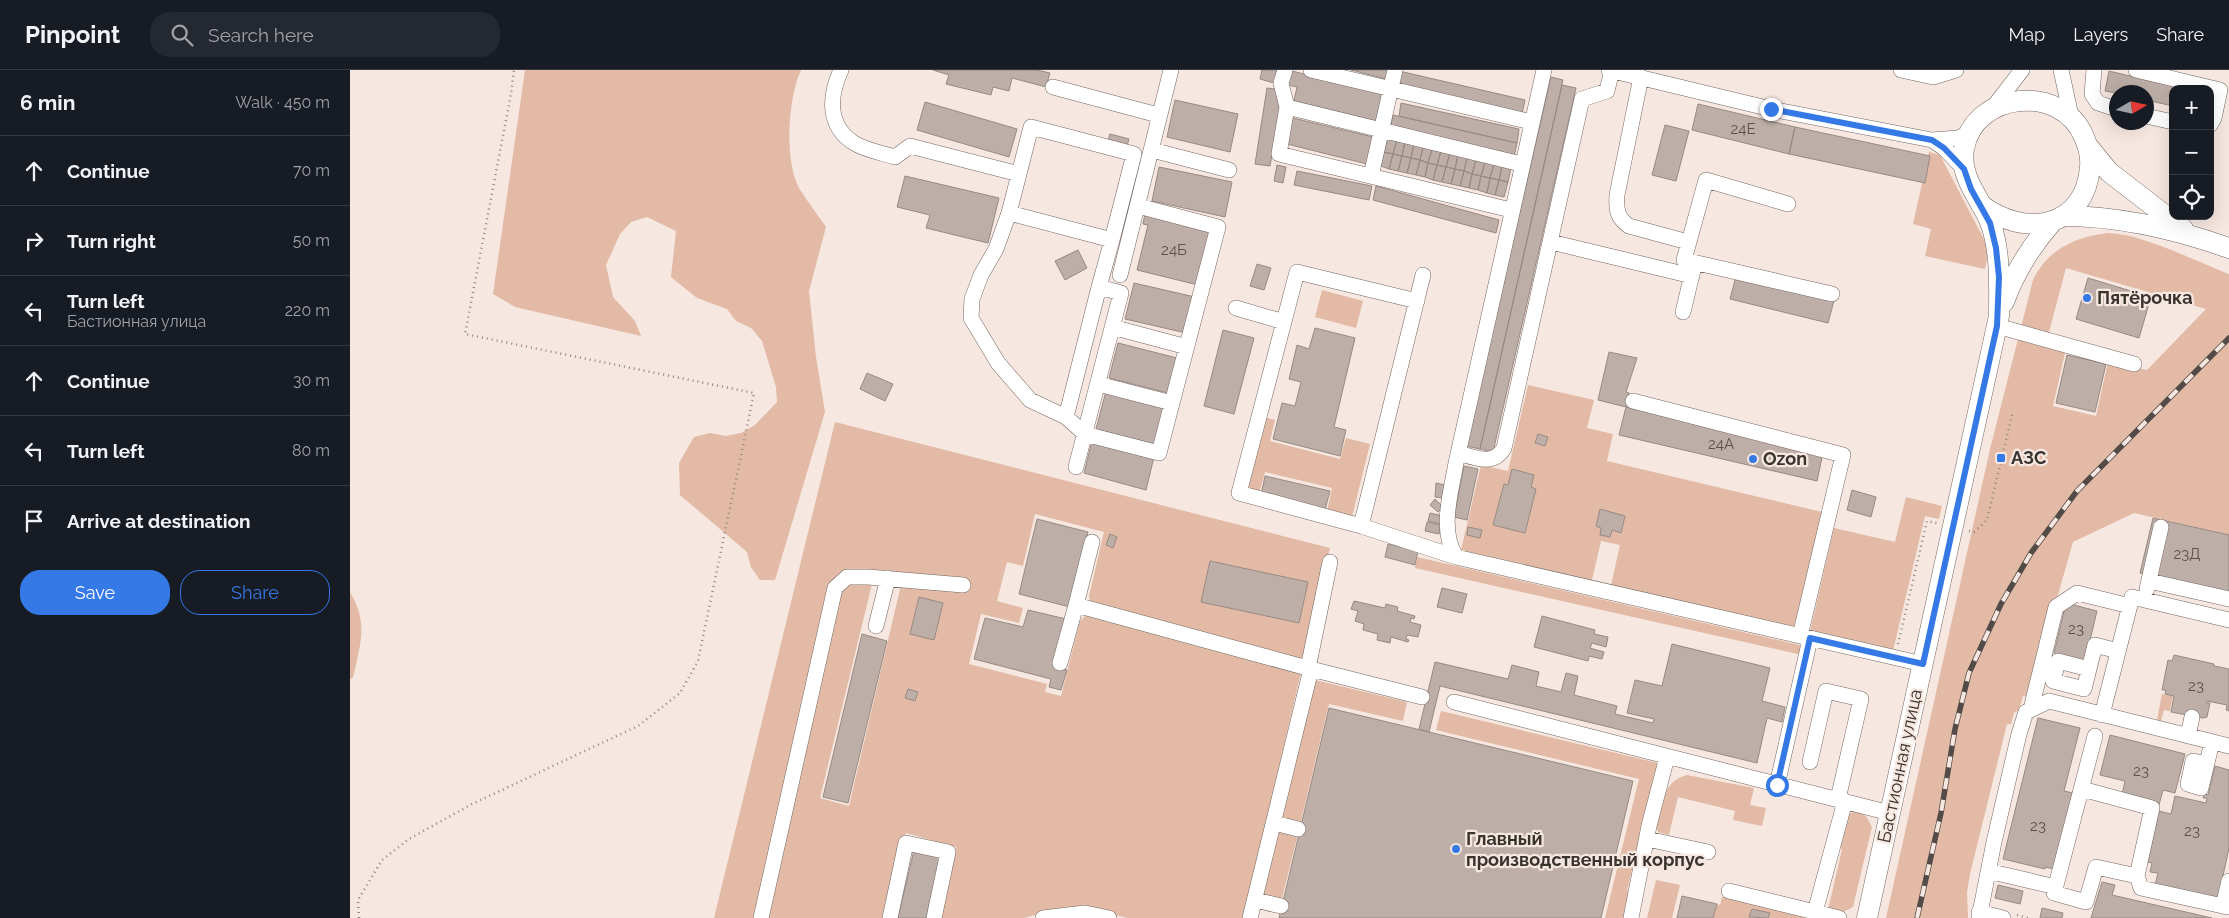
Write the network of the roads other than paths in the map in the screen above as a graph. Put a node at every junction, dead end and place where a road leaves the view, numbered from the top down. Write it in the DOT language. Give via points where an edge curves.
graph roads {
  1 [pos="841,70"];
  2 [pos="1171,70"];
  3 [pos="1285,70"];
  4 [pos="1311,70"];
  5 [pos="1395,70"];
  6 [pos="1544,70"];
  7 [pos="1612,70"];
  8 [pos="1901,70"];
  9 [pos="1956,70"];
  10 [pos="2022,70"];
  11 [pos="2061,70"];
  12 [pos="2094,70"];
  13 [pos="2136,70"];
  14 [pos="1641,78"];
  15 [pos="2199,85"];
  16 [pos="1054,87"];
  17 [pos="1390,89"];
  18 [pos="2214,89"];
  19 [pos="1288,107"];
  20 [pos="2109,107"];
  21 [pos="1990,111"];
  22 [pos="1158,116"];
  23 [pos="2071,116"];
  24 [pos="2154,118"];
  25 [pos="2214,118"];
  26 [pos="2169,121"];
  27 [pos="1531,122"];
  28 [pos="1381,131"];
  29 [pos="1969,133"];
  30 [pos="1932,140"];
  31 [pos="2088,145"];
  32 [pos="1152,150"];
  33 [pos="1521,164"];
  34 [pos="1964,169"];
  35 [pos="1229,170"];
  36 [pos="1019,174"];
  37 [pos="1371,176"];
  38 [pos="1788,204"];
  39 [pos="1981,205"];
  40 [pos="1138,206"];
  41 [pos="1511,210"];
  42 [pos="1008,213"];
  43 [pos="2058,218"];
  44 [pos="2191,235"];
  45 [pos="1112,240"];
  46 [pos="1551,242"];
  47 [pos="1688,242"];
  48 [pos="2229,248"];
  49 [pos="1694,269"];
  50 [pos="1120,275"];
  51 [pos="1423,275"];
  52 [pos="1099,287"];
  53 [pos="1832,294"];
  54 [pos="1417,301"];
  55 [pos="1236,308"];
  56 [pos="1683,312"];
  57 [pos="1998,321"];
  58 [pos="1284,322"];
  59 [pos="1112,327"];
  60 [pos="1187,347"];
  61 [pos="2134,364"];
  62 [pos="1098,384"];
  63 [pos="1633,401"];
  64 [pos="1172,403"];
  65 [pos="1066,417"];
  66 [pos="1085,434"];
  67 [pos="1458,453"];
  68 [pos="1076,467"];
  69 [pos="1361,526"];
  70 [pos="2161,527"];
  71 [pos="1092,542"];
  72 [pos="1456,557"];
  73 [pos="1330,562"];
  74 [pos="888,578"];
  75 [pos="2149,581"];
  76 [pos="964,584"];
  77 [pos="2229,599"];
  78 [pos="2137,603"];
  79 [pos="1076,605"];
  80 [pos="2229,620"];
  81 [pos="876,626"];
  82 [pos="1805,637"];
  83 [pos="2118,651"];
  84 [pos="1060,663"];
  85 [pos="1923,664"];
  86 [pos="1310,669"];
  87 [pos="2088,669"];
  88 [pos="1422,697"];
  89 [pos="1454,702"];
  90 [pos="2031,710"];
  91 [pos="2102,715"];
  92 [pos="2192,717"];
  93 [pos="2095,736"];
  94 [pos="2188,736"];
  95 [pos="2212,742"];
  96 [pos="2229,746"];
  97 [pos="1667,757"];
  98 [pos="1810,762"];
  99 [pos="2207,764"];
  100 [pos="1777,785"];
  101 [pos="2082,789"];
  102 [pos="1842,800"];
  103 [pos="1890,813"];
  104 [pos="1274,823"];
  105 [pos="1298,829"];
  106 [pos="1647,839"];
  107 [pos="1708,852"];
  108 [pos="1988,871"];
  109 [pos="2137,876"];
  110 [pos="2229,881"];
  111 [pos="2056,887"];
  112 [pos="1729,891"];
  113 [pos="1255,900"];
  114 [pos="1281,906"];
  115 [pos="2226,906"];
  116 [pos="1815,912"];
  117 [pos="1979,915"];
  118 [pos="1070,916"];
  119 [pos="761,918"];
  120 [pos="890,918"];
  121 [pos="934,918"];
  122 [pos="1043,918"];
  123 [pos="1109,918"];
  124 [pos="1250,918"];
  125 [pos="1631,918"];
  126 [pos="1839,918"];
  127 [pos="1867,918"];
  128 [pos="2003,918"];
  1 -- 36 [label="street" via="832,104 836,125 854,143 895,157 910,146"];
  2 -- 22 [label="street"];
  3 -- 19 [label="street" via="1281,83"];
  4 -- 17 [label="street"];
  5 -- 17 [label="street"];
  6 -- 27 [label="street"];
  7 -- 14 [label="street"];
  7 -- 46 [label="street" via="1607,91 1582,99"];
  8 -- 9 [label="street" via="1933,77"];
  10 -- 21 [label="street"];
  11 -- 23 [label="street"];
  12 -- 20 [label="street" via="2092,94 2098,103"];
  13 -- 15 [label="street"];
  14 -- 30 [label="street" via="1771,109"];
  14 -- 47 [label="street" via="1617,195 1619,218 1629,226"];
  16 -- 22 [label="street"];
  17 -- 27 [label="street"];
  17 -- 28 [label="street"];
  18 -- 25 [label="street" via="2220,90"];
  19 -- 28 [label="street"];
  19 -- 37 [label="street" via="1279,154"];
  21 -- 23 [label="main road" via="2024,100 2041,101 2057,106"];
  21 -- 29 [label="main road"];
  22 -- 32 [label="street"];
  23 -- 31 [label="main road"];
  24 -- 26 [label="street"];
  27 -- 33 [label="street"];
  28 -- 33 [label="street"];
  28 -- 37 [label="street"];
  29 -- 30 [label="street" via="1958,138"];
  29 -- 34 [label="main road" via="1964,149"];
  30 -- 34 [label="street"];
  31 -- 43 [label="main road" via="2090,164 2086,188 2075,207"];
  31 -- 44 [label="main road" via="2109,172"];
  32 -- 35 [label="street"];
  32 -- 40 [label="street"];
  33 -- 41 [label="street"];
  34 -- 39 [label="main road"];
  36 -- 42 [label="street"];
  36 -- 45 [label="street" via="1031,127 1134,154"];
  37 -- 41 [label="street"];
  38 -- 47 [label="street" via="1706,180"];
  39 -- 43 [label="main road" via="2013,223 2032,224"];
  39 -- 57 [label="main road, Бастионная улица" via="1990,223 1996,248"];
  40 -- 50 [label="street"];
  40 -- 60 [label="street" via="1218,227"];
  41 -- 67 [label="street"];
  42 -- 45 [label="street"];
  42 -- 65 [label="street" via="996,249 972,299 971,318 998,363 1030,400"];
  43 -- 44 [label="main road" via="2093,216 2130,220"];
  43 -- 57 [label="main road" via="2030,248 2012,278"];
  44 -- 48 [label="main road"];
  45 -- 52 [label="street"];
  46 -- 49 [label="street"];
  46 -- 67 [label="street" via="1504,448 1497,457 1487,460"];
  47 -- 49 [label="street" via="1684,260"];
  49 -- 53 [label="street"];
  49 -- 56 [label="street"];
  51 -- 54 [label="street"];
  52 -- 59 [label="street" via="1121,293"];
  52 -- 65 [label="street"];
  54 -- 58 [label="street" via="1297,272"];
  54 -- 69 [label="street"];
  55 -- 58 [label="street"];
  57 -- 61 [label="street"];
  57 -- 85 [label="main road, Бастионная улица"];
  58 -- 69 [label="street" via="1239,493"];
  59 -- 60 [label="street"];
  59 -- 62 [label="street"];
  60 -- 64 [label="street"];
  62 -- 64 [label="street"];
  62 -- 66 [label="street"];
  63 -- 82 [label="street" via="1843,455"];
  64 -- 66 [label="street" via="1159,453"];
  65 -- 66 [label="street"];
  66 -- 68 [label="street"];
  67 -- 72 [label="street" via="1447,517 1449,546"];
  69 -- 72 [label="street"];
  70 -- 75 [label="street"];
  71 -- 79 [label="street"];
  72 -- 82 [label="street"];
  73 -- 86 [label="street"];
  74 -- 76 [label="street"];
  74 -- 81 [label="street"];
  74 -- 119 [label="street" via="847,578 835,588"];
  75 -- 77 [label="street"];
  75 -- 78 [label="street"];
  78 -- 80 [label="street"];
  78 -- 83 [label="street"];
  78 -- 90 [label="street" via="2077,593 2056,607"];
  79 -- 84 [label="street"];
  79 -- 86 [label="street"];
  82 -- 85 [label="street"];
  82 -- 100 [label="street"];
  83 -- 87 [label="street" via="2095,645"];
  83 -- 91 [label="street"];
  85 -- 103 [label="main road, Бастионная улица"];
  86 -- 88 [label="street"];
  86 -- 104 [label="street"];
  89 -- 97 [label="street"];
  90 -- 91 [label="street" via="2049,701"];
  90 -- 108 [label="street" via="2026,712 2019,734"];
  91 -- 94 [label="street"];
  92 -- 94 [label="street"];
  93 -- 101 [label="street"];
  94 -- 95 [label="street"];
  95 -- 96 [label="street"];
  95 -- 99 [label="street"];
  97 -- 100 [label="street"];
  97 -- 106 [label="street"];
  98 -- 102 [label="street" via="1826,691 1861,699"];
  100 -- 102 [label="street"];
  101 -- 109 [label="street" via="2152,808"];
  101 -- 111 [label="street"];
  102 -- 103 [label="street"];
  102 -- 116 [label="street"];
  103 -- 127 [label="main road, Бастионная улица"];
  104 -- 105 [label="street"];
  104 -- 113 [label="street"];
  106 -- 107 [label="street"];
  106 -- 125 [label="street"];
  108 -- 111 [label="street"];
  108 -- 117 [label="street"];
  109 -- 111 [label="street" via="2096,867 2086,902 2054,893"];
  109 -- 115 [label="street" via="2141,888"];
  110 -- 115 [label="street"];
  112 -- 116 [label="street"];
  113 -- 114 [label="street"];
  113 -- 124 [label="street"];
  116 -- 126 [label="street"];
  117 -- 128 [label="street"];
  118 -- 122 [label="street"];
  118 -- 123 [label="street" via="1085,913"];
  120 -- 121 [label="street" via="906,843 948,852"];
}
